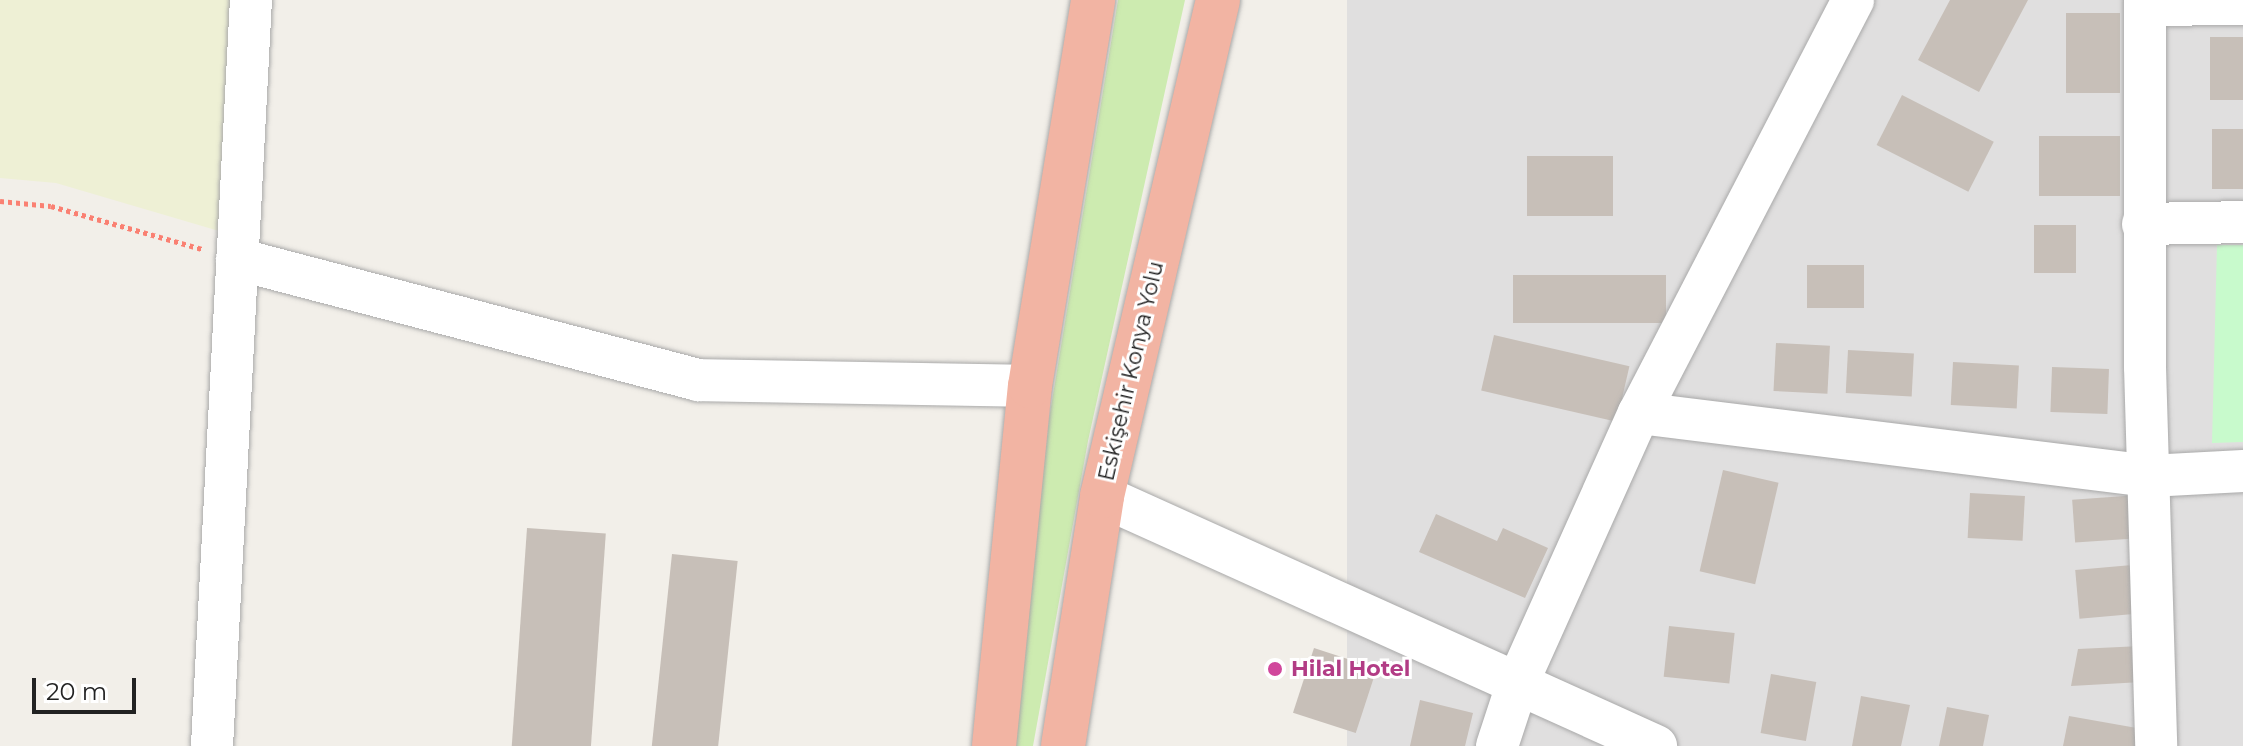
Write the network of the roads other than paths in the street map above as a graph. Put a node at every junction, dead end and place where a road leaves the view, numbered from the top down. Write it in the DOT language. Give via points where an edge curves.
graph roads {
  1 [pos="251,0"];
  2 [pos="1093,0"];
  3 [pos="1218,0"];
  4 [pos="1853,0"];
  5 [pos="2145,3"];
  6 [pos="2243,4"];
  7 [pos="2243,222"];
  8 [pos="2143,224"];
  9 [pos="237,259"];
  10 [pos="1030,386"];
  11 [pos="1639,413"];
  12 [pos="2243,471"];
  13 [pos="2149,476"];
  14 [pos="1102,496"];
  15 [pos="1518,682"];
  16 [pos="212,746"];
  17 [pos="994,746"];
  18 [pos="1063,746"];
  19 [pos="1497,746"];
  20 [pos="1656,746"];
  21 [pos="2156,746"];
  1 -- 9 [label="street"];
  2 -- 10 [label="highway"];
  3 -- 14 [label="highway, Eskişehir Konya Yolu"];
  4 -- 11 [label="street"];
  5 -- 6 [label="street"];
  5 -- 8 [label="street"];
  7 -- 8 [label="street"];
  8 -- 13 [label="street"];
  9 -- 10 [label="street" via="698,380"];
  9 -- 16 [label="street"];
  10 -- 17 [label="highway"];
  11 -- 13 [label="street"];
  11 -- 15 [label="street"];
  12 -- 13 [label="street"];
  13 -- 21 [label="street"];
  14 -- 15 [label="street"];
  14 -- 18 [label="highway, Eskişehir Konya Yolu"];
  15 -- 19 [label="street"];
  15 -- 20 [label="street"];
}
